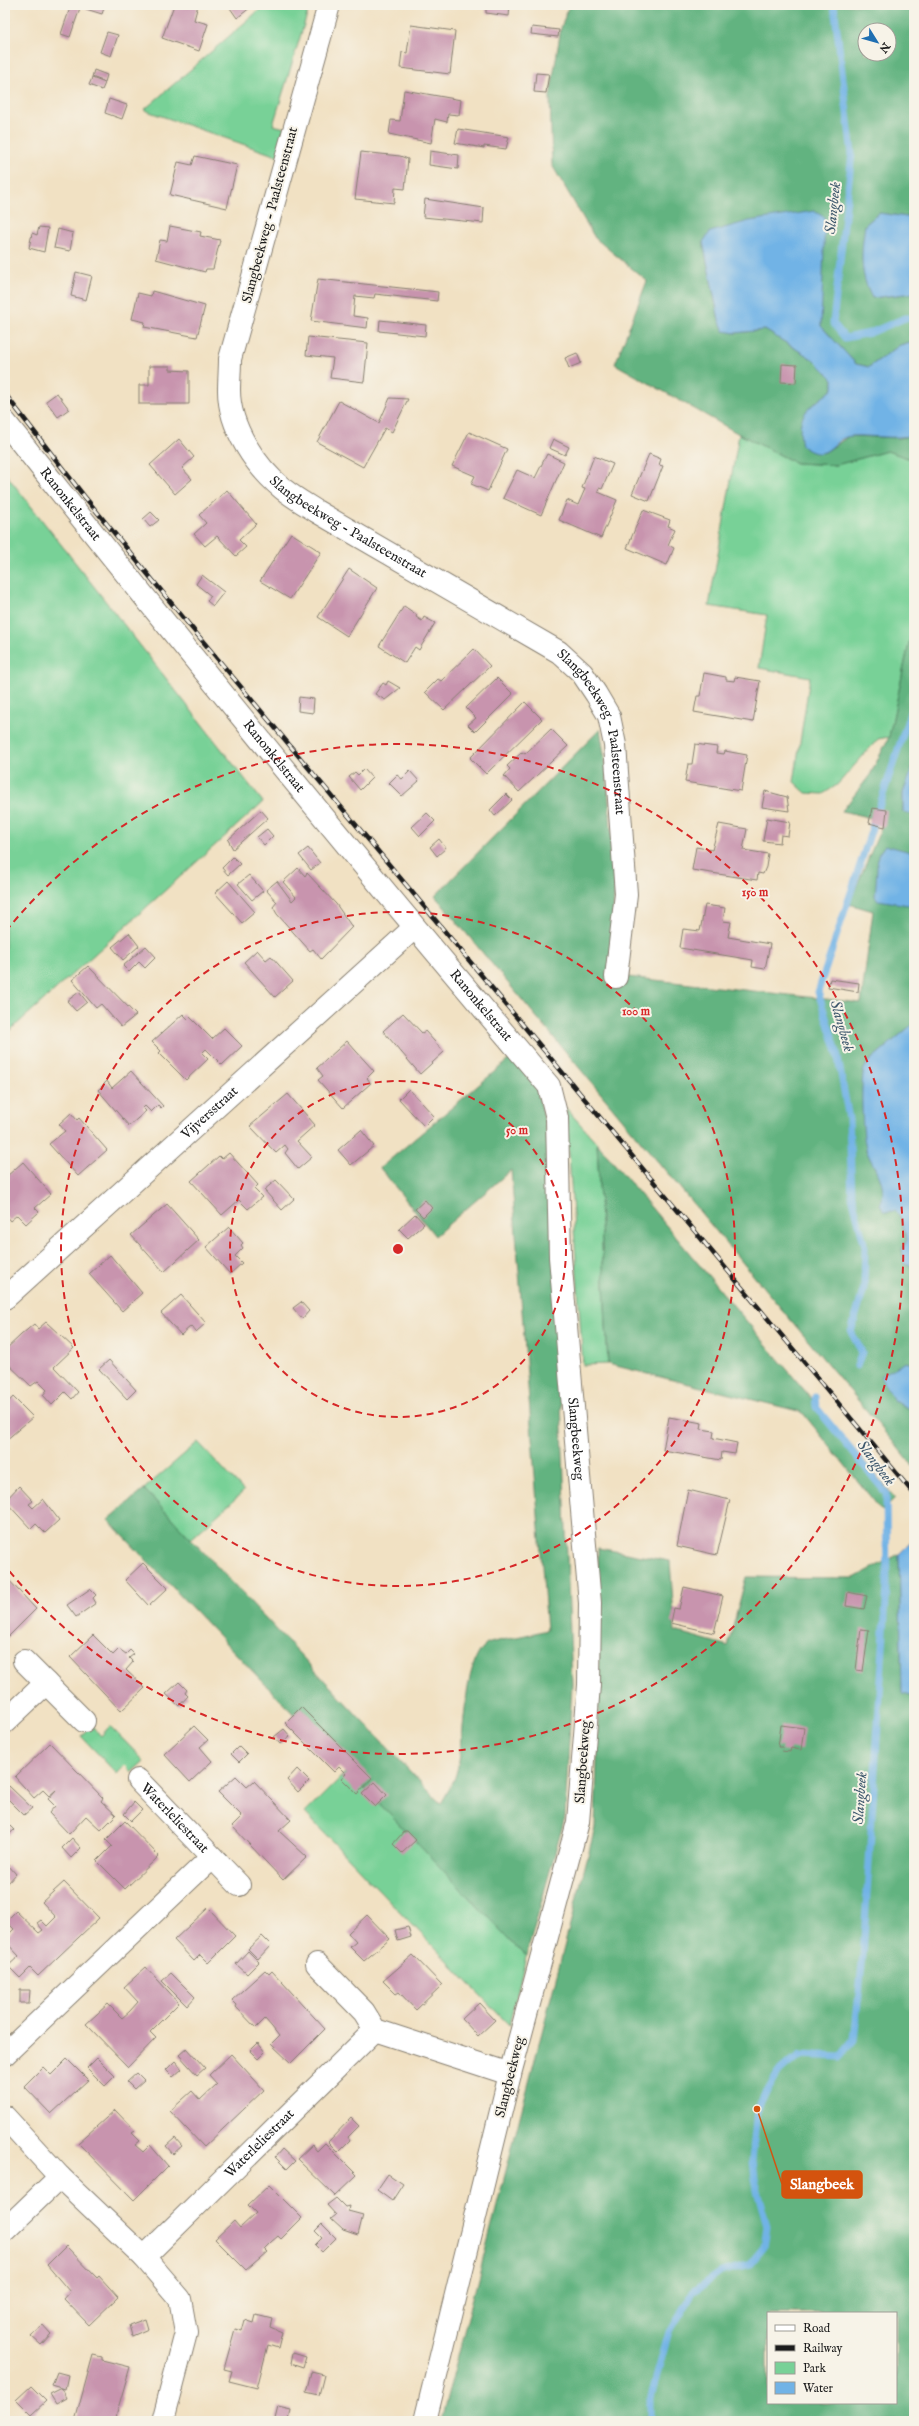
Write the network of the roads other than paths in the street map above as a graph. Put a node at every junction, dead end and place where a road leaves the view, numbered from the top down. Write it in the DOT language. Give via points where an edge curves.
graph roads {
  1 [pos="329,5"];
  2 [pos="5,422"];
  3 [pos="414,928"];
  4 [pos="616,977"];
  5 [pos="549,1086"];
  6 [pos="5,1298"];
  7 [pos="24,1661"];
  8 [pos="46,1683"];
  9 [pos="84,1721"];
  10 [pos="5,1722"];
  11 [pos="138,1780"];
  12 [pos="212,1857"];
  13 [pos="239,1885"];
  14 [pos="317,1964"];
  15 [pos="374,2030"];
  16 [pos="5,2054"];
  17 [pos="510,2074"];
  18 [pos="5,2117"];
  19 [pos="60,2177"];
  20 [pos="5,2230"];
  21 [pos="144,2257"];
  22 [pos="163,2421"];
  23 [pos="425,2421"];
  1 -- 4 [label="street, Slangbeekweg - Paalsteenstraat" via="230,359 229,391 235,421 246,447 267,474 283,489 316,511 559,652 582,673 609,716 615,745 626,894"];
  2 -- 3 [label="street, Ranonkelstraat" via="157,615"];
  3 -- 5 [label="street, Ranonkelstraat"];
  3 -- 6 [label="street, Vijversstraat"];
  5 -- 17 [label="street, Slangbeekweg" via="557,1118 560,1257 590,1603 589,1685 578,1822"];
  7 -- 8 [label="street"];
  8 -- 9 [label="street"];
  8 -- 10 [label="street"];
  11 -- 12 [label="street, Waterleliestraat"];
  12 -- 13 [label="street, Waterleliestraat"];
  12 -- 16 [label="street, Waterleliestraat"];
  14 -- 15 [label="street" via="364,2012"];
  15 -- 17 [label="street"];
  15 -- 21 [label="street, Waterleliestraat"];
  17 -- 23 [label="street, Slangbeekweg"];
  18 -- 19 [label="street"];
  19 -- 20 [label="street"];
  19 -- 21 [label="street"];
  21 -- 22 [label="street" via="180,2299 186,2333"];
}
